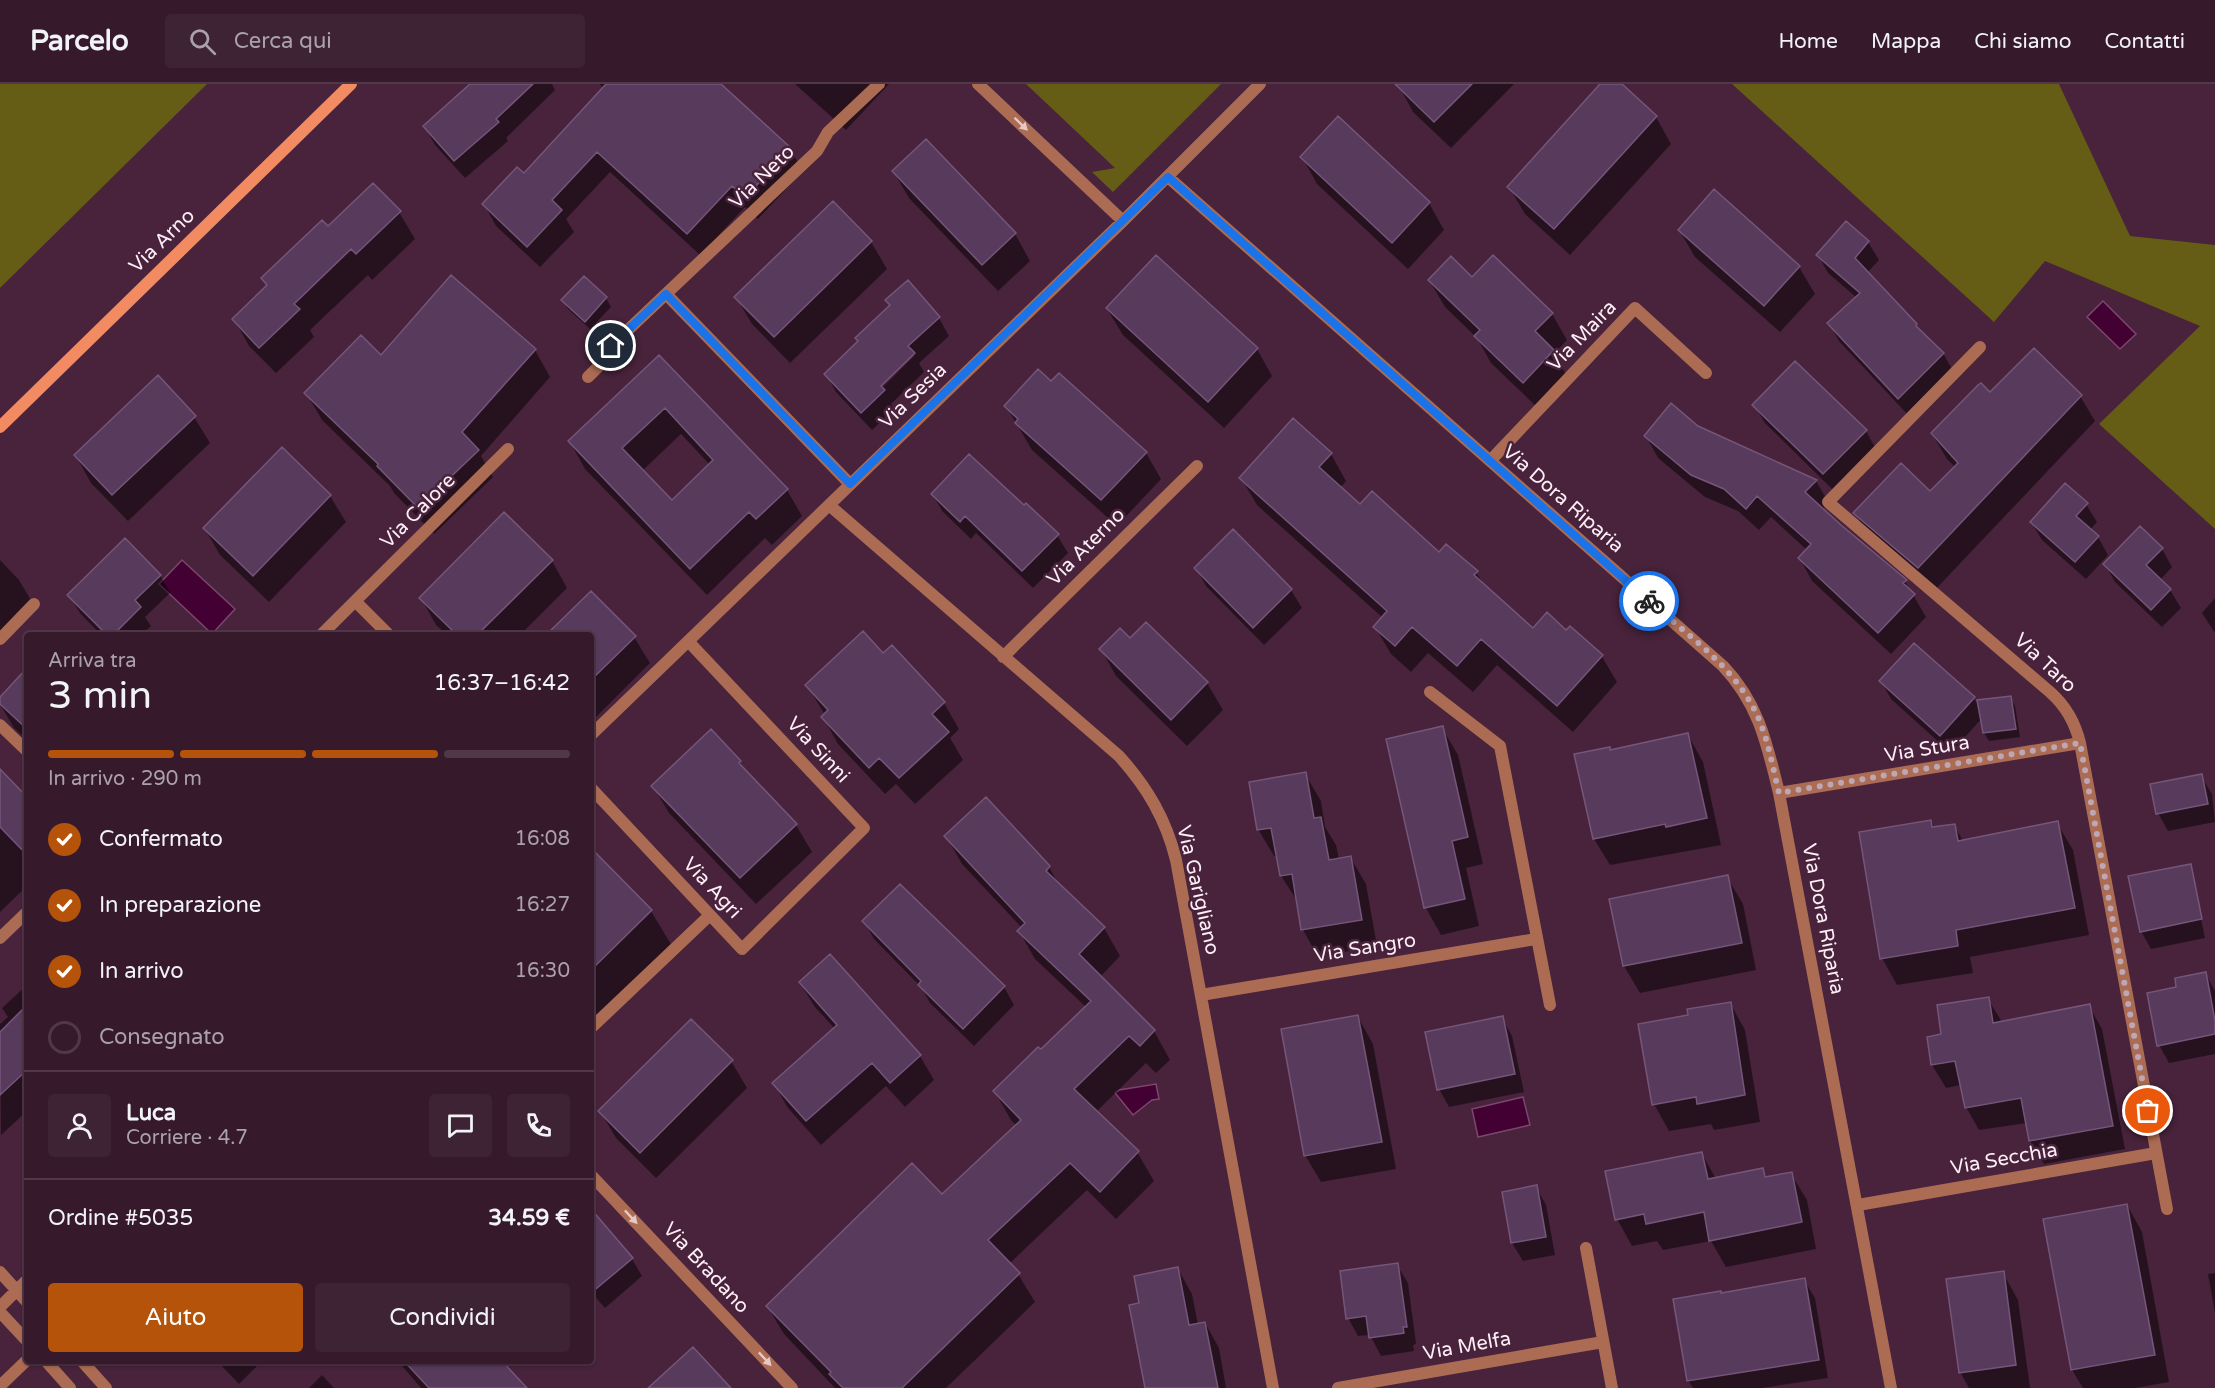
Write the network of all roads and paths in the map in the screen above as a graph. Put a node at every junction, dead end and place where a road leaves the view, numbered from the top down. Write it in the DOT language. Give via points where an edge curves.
graph roads {
  1 [pos="351,84"];
  2 [pos="879,84"];
  3 [pos="978,84"];
  4 [pos="1260,84"];
  5 [pos="1168,177"];
  6 [pos="1123,221"];
  7 [pos="666,294"];
  8 [pos="1980,347"];
  9 [pos="1707,373"];
  10 [pos="588,377"];
  11 [pos="0,427"];
  12 [pos="508,450"];
  13 [pos="1490,461"];
  14 [pos="1197,466"];
  15 [pos="850,484"];
  16 [pos="829,505"];
  17 [pos="356,601"];
  18 [pos="34,603"];
  19 [pos="324,632"];
  20 [pos="386,632"];
  21 [pos="0,639"];
  22 [pos="688,640"];
  23 [pos="1003,657"];
  24 [pos="1430,692"];
  25 [pos="0,725"];
  26 [pos="594,732"];
  27 [pos="2080,743"];
  28 [pos="24,748"];
  29 [pos="594,791"];
  30 [pos="1779,793"];
  31 [pos="808,885"];
  32 [pos="24,915"];
  33 [pos="710,915"];
  34 [pos="0,938"];
  35 [pos="1536,939"];
  36 [pos="1201,995"];
  37 [pos="1550,1005"];
  38 [pos="594,1026"];
  39 [pos="2156,1152"];
  40 [pos="594,1178"];
  41 [pos="1858,1205"];
  42 [pos="2167,1209"];
  43 [pos="1586,1248"];
  44 [pos="0,1272"];
  45 [pos="24,1283"];
  46 [pos="16,1290"];
  47 [pos="24,1299"];
  48 [pos="0,1306"];
  49 [pos="0,1312"];
  50 [pos="24,1338"];
  51 [pos="1604,1342"];
  52 [pos="24,1363"];
  53 [pos="49,1364"];
  54 [pos="85,1364"];
  55 [pos="0,1386"];
  56 [pos="70,1388"];
  57 [pos="106,1388"];
  58 [pos="792,1388"];
  59 [pos="1273,1388"];
  60 [pos="1338,1388"];
  61 [pos="1612,1388"];
  62 [pos="1891,1388"];
  1 -- 11 [label="street, Via Arno"];
  2 -- 7 [label="street, Via Neto" via="828,132 817,151"];
  3 -- 6 [label="street, one-way"];
  4 -- 5 [label="street, Via Sesia"];
  5 -- 6 [label="street, Via Sesia"];
  5 -- 13 [label="street, Via Dora Riparia"];
  6 -- 15 [label="street, Via Sesia"];
  7 -- 10 [label="street, Via Neto" via="611,346 605,360"];
  7 -- 15 [label="street"];
  8 -- 27 [label="street, Via Taro" via="1828,502 2050,692 2072,719"];
  9 -- 13 [label="street, Via Maira" via="1635,308"];
  12 -- 17 [label="street, Via Calore"];
  13 -- 30 [label="street, Via Dora Riparia" via="1734,678 1759,719"];
  14 -- 23 [label="street, Via Aterno"];
  15 -- 16 [label="street, Via Sesia"];
  16 -- 22 [label="street, Via Sesia"];
  16 -- 23 [label="street, Via Garigliano"];
  17 -- 19 [label="street, Via Calore"];
  17 -- 20 [label="street"];
  18 -- 21 [label="street"];
  22 -- 26 [label="street, Via Sesia"];
  22 -- 31 [label="street, Via Sinni" via="864,828"];
  23 -- 36 [label="street, Via Garigliano" via="1119,756 1152,798 1176,860"];
  24 -- 35 [label="street" via="1500,746"];
  25 -- 28 [label="street"];
  27 -- 30 [label="street, Via Stura"];
  27 -- 39 [label="street, Via Taro"];
  29 -- 33 [label="street, Via Agri"];
  30 -- 41 [label="street, Via Dora Riparia"];
  31 -- 33 [label="street, Via Agri" via="742,949"];
  32 -- 34 [label="street"];
  33 -- 38 [label="street"];
  35 -- 36 [label="street, Via Sangro"];
  35 -- 37 [label="street"];
  36 -- 59 [label="street, Via Garigliano"];
  39 -- 41 [label="street, Via Secchia"];
  39 -- 42 [label="street, Via Taro"];
  40 -- 58 [label="street, Via Bradano, one-way"];
  41 -- 62 [label="street, Via Dora Riparia"];
  43 -- 51 [label="street"];
  44 -- 46 [label="street"];
  45 -- 46 [label="street"];
  46 -- 47 [label="street"];
  46 -- 48 [label="street"];
  49 -- 50 [label="street"];
  51 -- 60 [label="street, Via Melfa"];
  51 -- 61 [label="street"];
  52 -- 55 [label="street"];
  53 -- 56 [label="street"];
  54 -- 57 [label="street"];
}
